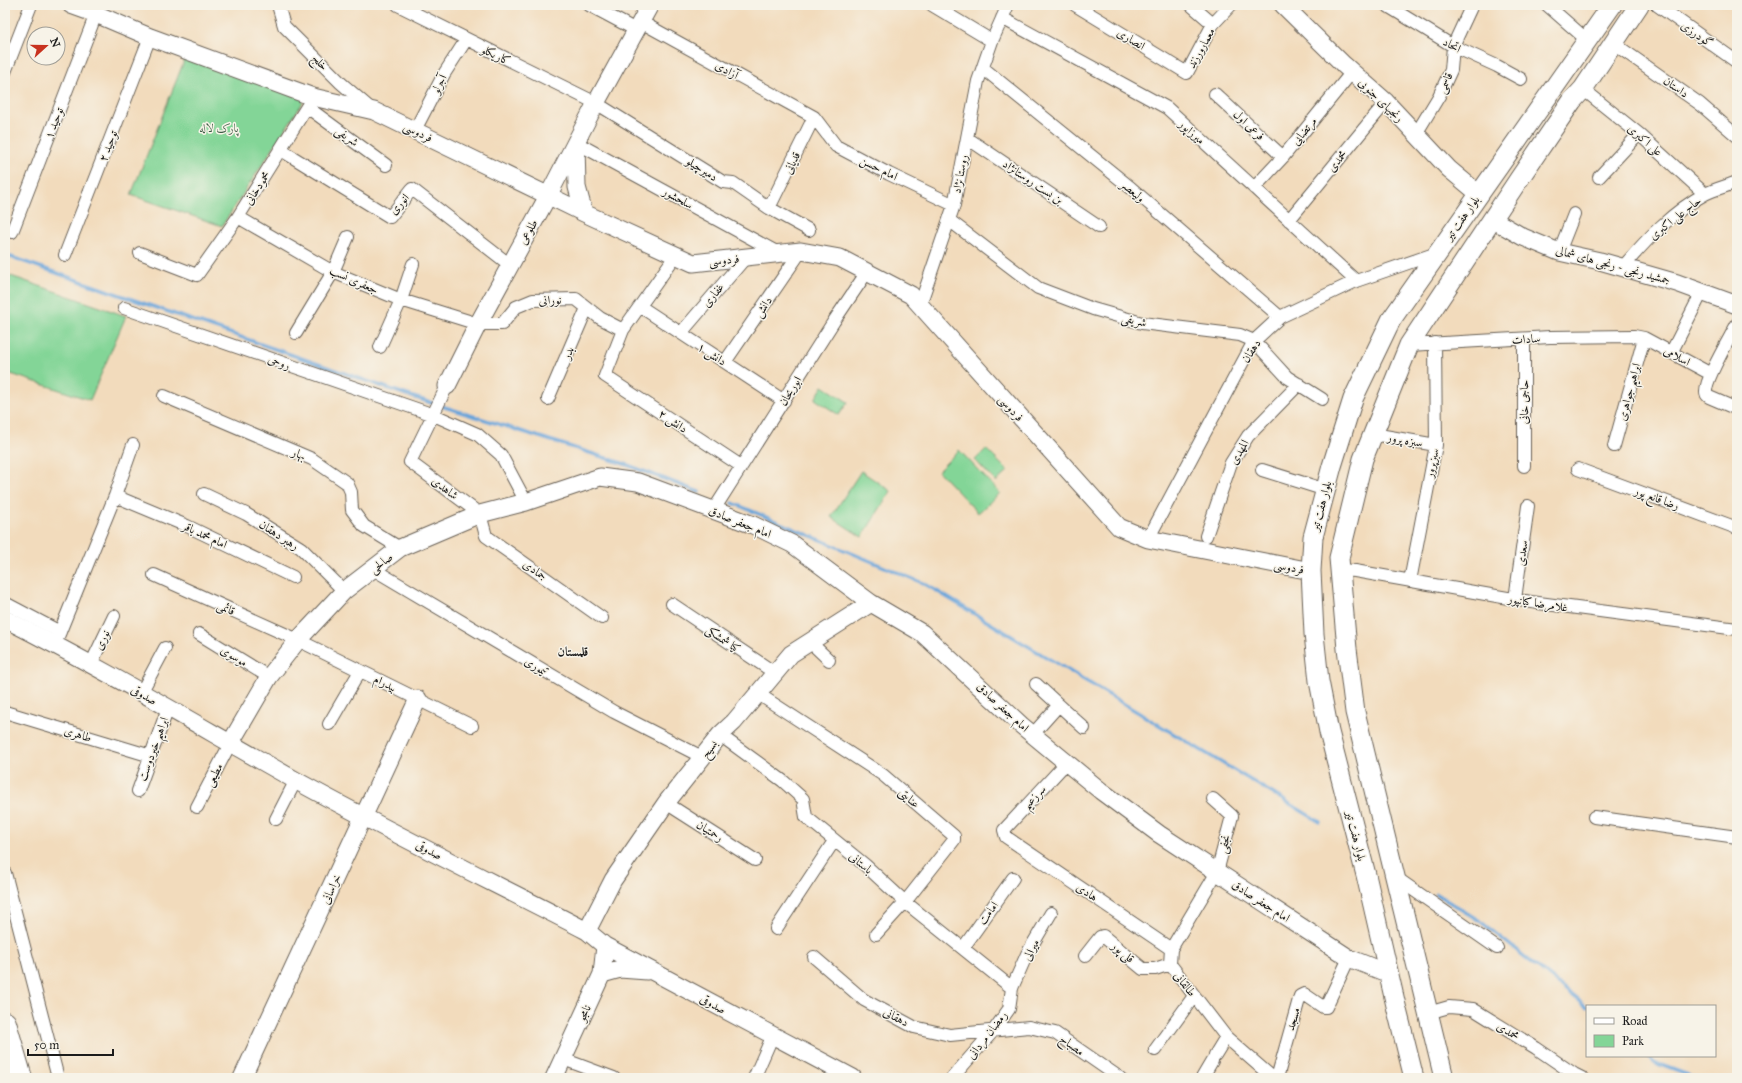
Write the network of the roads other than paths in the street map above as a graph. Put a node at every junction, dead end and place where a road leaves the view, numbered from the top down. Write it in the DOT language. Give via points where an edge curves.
graph roads {
  1 [pos="31,5"];
  2 [pos="71,5"];
  3 [pos="277,5"];
  4 [pos="398,5"];
  5 [pos="589,5"];
  6 [pos="650,5"];
  7 [pos="932,5"];
  8 [pos="1008,5"];
  9 [pos="1075,5"];
  10 [pos="1191,5"];
  11 [pos="1231,5"];
  12 [pos="1386,5"];
  13 [pos="1472,5"];
  14 [pos="1547,5"];
  15 [pos="1612,5"];
  16 [pos="1639,5"];
  17 [pos="1657,5"];
  18 [pos="1290,8"];
  19 [pos="96,14"];
  20 [pos="1002,18"];
  21 [pos="1214,24"];
  22 [pos="638,26"];
  23 [pos="150,37"];
  24 [pos="466,40"];
  25 [pos="1587,40"];
  26 [pos="992,41"];
  27 [pos="1613,43"];
  28 [pos="1453,46"];
  29 [pos="1737,62"];
  30 [pos="983,68"];
  31 [pos="5,72"];
  32 [pos="1352,72"];
  33 [pos="1187,73"];
  34 [pos="1521,79"];
  35 [pos="1554,87"];
  36 [pos="1215,94"];
  37 [pos="1578,95"];
  38 [pos="310,102"];
  39 [pos="596,102"];
  40 [pos="1386,102"];
  41 [pos="374,111"];
  42 [pos="814,117"];
  43 [pos="1524,129"];
  44 [pos="415,130"];
  45 [pos="1416,134"];
  46 [pos="1639,134"];
  47 [pos="1737,136"];
  48 [pos="967,138"];
  49 [pos="576,142"];
  50 [pos="1544,143"];
  51 [pos="281,150"];
  52 [pos="1283,156"];
  53 [pos="386,165"];
  54 [pos="1599,177"];
  55 [pos="1737,182"];
  56 [pos="1254,188"];
  57 [pos="1479,194"];
  58 [pos="1706,194"];
  59 [pos="548,196"];
  60 [pos="954,205"];
  61 [pos="770,208"];
  62 [pos="584,213"];
  63 [pos="1574,214"];
  64 [pos="238,217"];
  65 [pos="1492,219"];
  66 [pos="949,220"];
  67 [pos="1289,220"];
  68 [pos="1099,227"];
  69 [pos="810,230"];
  70 [pos="12,232"];
  71 [pos="348,237"];
  72 [pos="801,251"];
  73 [pos="1559,252"];
  74 [pos="140,253"];
  75 [pos="1438,253"];
  76 [pos="780,254"];
  77 [pos="66,255"];
  78 [pos="676,255"];
  79 [pos="746,257"];
  80 [pos="413,264"];
  81 [pos="510,265"];
  82 [pos="1623,268"];
  83 [pos="333,272"];
  84 [pos="867,272"];
  85 [pos="1356,281"];
  86 [pos="1702,292"];
  87 [pos="401,300"];
  88 [pos="1737,305"];
  89 [pos="920,306"];
  90 [pos="641,307"];
  91 [pos="124,308"];
  92 [pos="587,308"];
  93 [pos="1280,317"];
  94 [pos="478,324"];
  95 [pos="1737,324"];
  96 [pos="623,330"];
  97 [pos="296,333"];
  98 [pos="681,333"];
  99 [pos="1644,338"];
  100 [pos="1524,339"];
  101 [pos="1254,341"];
  102 [pos="1435,343"];
  103 [pos="1409,345"];
  104 [pos="380,347"];
  105 [pos="1671,353"];
  106 [pos="725,362"];
  107 [pos="1711,374"];
  108 [pos="1299,384"];
  109 [pos="447,386"];
  110 [pos="164,396"];
  111 [pos="548,399"];
  112 [pos="1322,399"];
  113 [pos="784,401"];
  114 [pos="1737,409"];
  115 [pos="434,415"];
  116 [pos="1373,434"];
  117 [pos="133,445"];
  118 [pos="1436,445"];
  119 [pos="1614,446"];
  120 [pos="410,462"];
  121 [pos="741,466"];
  122 [pos="1524,466"];
  123 [pos="1578,469"];
  124 [pos="1262,470"];
  125 [pos="600,477"];
  126 [pos="1326,490"];
  127 [pos="204,494"];
  128 [pos="115,496"];
  129 [pos="526,502"];
  130 [pos="1528,506"];
  131 [pos="713,511"];
  132 [pos="480,514"];
  133 [pos="1737,528"];
  134 [pos="1206,536"];
  135 [pos="1148,539"];
  136 [pos="400,548"];
  137 [pos="373,569"];
  138 [pos="1341,570"];
  139 [pos="1311,571"];
  140 [pos="154,575"];
  141 [pos="293,577"];
  142 [pos="1410,581"];
  143 [pos="344,592"];
  144 [pos="1515,600"];
  145 [pos="5,603"];
  146 [pos="871,603"];
  147 [pos="672,604"];
  148 [pos="114,616"];
  149 [pos="602,618"];
  150 [pos="5,619"];
  151 [pos="1737,629"];
  152 [pos="198,634"];
  153 [pos="58,638"];
  154 [pos="298,640"];
  155 [pos="809,641"];
  156 [pos="165,648"];
  157 [pos="829,660"];
  158 [pos="91,664"];
  159 [pos="360,671"];
  160 [pos="775,673"];
  161 [pos="269,678"];
  162 [pos="1036,684"];
  163 [pos="141,693"];
  164 [pos="757,693"];
  165 [pos="418,699"];
  166 [pos="1058,706"];
  167 [pos="168,708"];
  168 [pos="5,712"];
  169 [pos="328,724"];
  170 [pos="472,726"];
  171 [pos="1084,728"];
  172 [pos="1033,734"];
  173 [pos="720,735"];
  174 [pos="231,742"];
  175 [pos="151,756"];
  176 [pos="702,757"];
  177 [pos="1067,762"];
  178 [pos="296,780"];
  179 [pos="138,791"];
  180 [pos="1213,799"];
  181 [pos="666,803"];
  182 [pos="197,807"];
  183 [pos="364,817"];
  184 [pos="1594,817"];
  185 [pos="276,819"];
  186 [pos="1004,833"];
  187 [pos="1737,837"];
  188 [pos="834,841"];
  189 [pos="755,860"];
  190 [pos="1217,872"];
  191 [pos="5,873"];
  192 [pos="1394,874"];
  193 [pos="1366,875"];
  194 [pos="1013,878"];
  195 [pos="905,902"];
  196 [pos="1401,903"];
  197 [pos="1374,909"];
  198 [pos="1051,913"];
  199 [pos="776,929"];
  200 [pos="587,931"];
  201 [pos="876,934"];
  202 [pos="605,946"];
  203 [pos="963,948"];
  204 [pos="1497,948"];
  205 [pos="1171,949"];
  206 [pos="1086,956"];
  207 [pos="814,957"];
  208 [pos="1349,958"];
  209 [pos="1170,964"];
  210 [pos="654,972"];
  211 [pos="602,974"];
  212 [pos="1389,974"];
  213 [pos="1012,988"];
  214 [pos="1194,996"];
  215 [pos="1428,1013"];
  216 [pos="5,1023"];
  217 [pos="994,1030"];
  218 [pos="773,1036"];
  219 [pos="1226,1037"];
  220 [pos="1155,1050"];
  221 [pos="563,1059"];
  222 [pos="21,1078"];
  223 [pos="58,1078"];
  224 [pos="242,1078"];
  225 [pos="554,1078"];
  226 [pos="614,1078"];
  227 [pos="754,1078"];
  228 [pos="852,1078"];
  229 [pos="952,1078"];
  230 [pos="1120,1078"];
  231 [pos="1202,1078"];
  232 [pos="1273,1078"];
  233 [pos="1277,1078"];
  234 [pos="1414,1078"];
  235 [pos="1444,1078"];
  236 [pos="1582,1078"];
  1 -- 31 [label="street"];
  2 -- 19 [label="street, فردوسی"];
  3 -- 41 [label="street, خلج" via="284,26 341,83"];
  4 -- 24 [label="street, کاریکلو"];
  5 -- 22 [label="street, آزادی"];
  6 -- 22 [label="street, طلوعی"];
  7 -- 26 [label="street"];
  8 -- 20 [label="street"];
  9 -- 33 [label="street, انصاری"];
  10 -- 21 [label="street"];
  11 -- 21 [label="street, معمارورزند"];
  12 -- 28 [label="street, اتحاد"];
  13 -- 28 [label="street, قاسمی"];
  14 -- 25 [label="street"];
  15 -- 25 [label="main road, بلوار هفت تیر"];
  16 -- 27 [label="main road, بلوار هفت تیر"];
  17 -- 29 [label="street, گودرزی"];
  18 -- 32 [label="street, رنجیهای جنوبی"];
  19 -- 23 [label="street, فردوسی"];
  19 -- 70 [label="street, توحید ۱"];
  20 -- 26 [label="street"];
  20 -- 56 [label="street, میرزاپور" via="1167,108"];
  21 -- 33 [label="street, معمارورزند"];
  22 -- 39 [label="street, طلوعی"];
  22 -- 42 [label="street, آزادی"];
  23 -- 38 [label="street, فردوسی"];
  23 -- 77 [label="street, توحید ۲"];
  24 -- 39 [label="street, کاریکلو"];
  24 -- 44 [label="street, آجرلو" via="444,74"];
  25 -- 35 [label="main road, بلوار هفت تیر"];
  26 -- 30 [label="street, روستا نژاد"];
  27 -- 37 [label="main road, بلوار هفت تیر"];
  27 -- 47 [label="street, داستان" via="1700,104"];
  28 -- 34 [label="street, اتحاد"];
  28 -- 45 [label="street, قاسمی" via="1451,70"];
  30 -- 48 [label="street, روستا نژاد"];
  30 -- 93 [label="street, ولیعصر" via="1131,188"];
  32 -- 40 [label="street, رنجیهای جنوبی"];
  32 -- 52 [label="street, مرتضایی"];
  35 -- 37 [label="main road" via="1557,106 1562,106"];
  35 -- 43 [label="main road, بلوار هفت تیر"];
  36 -- 52 [label="street, فرعی اول"];
  37 -- 46 [label="street, علی اکبری"];
  37 -- 50 [label="main road, بلوار هفت تیر"];
  38 -- 41 [label="street, فردوسی"];
  38 -- 51 [label="street, محمودخانی"];
  38 -- 53 [label="street, شریفی"];
  39 -- 49 [label="street, طلوعی"];
  39 -- 61 [label="street, دمیرچیلو" via="723,182 733,183"];
  40 -- 45 [label="street, رنجیهای جنوبی"];
  40 -- 67 [label="street, محمدی"];
  41 -- 44 [label="street, فردوسی"];
  42 -- 60 [label="street, امام حسن" via="836,146"];
  42 -- 61 [label="street, قدیانی"];
  43 -- 50 [label="main road" via="1542,127"];
  43 -- 57 [label="main road, بلوار هفت تیر"];
  44 -- 59 [label="street, فردوسی"];
  45 -- 57 [label="street, رنجیهای جنوبی" via="1449,169"];
  46 -- 54 [label="street"];
  46 -- 58 [label="street, علی اکبری"];
  48 -- 60 [label="street, روستا نژاد"];
  48 -- 68 [label="street, بن بست روستانژاد"];
  49 -- 59 [label="street, طلوعی"];
  49 -- 62 [label="street" via="577,187"];
  49 -- 76 [label="street, سلحشور"];
  50 -- 65 [label="main road, بلوار هفت تیر"];
  51 -- 64 [label="street, محمودخانی"];
  51 -- 81 [label="street, انوری" via="390,217 412,189"];
  52 -- 56 [label="street, مرتضایی"];
  55 -- 58 [label="street, حاج علی اکبری"];
  56 -- 67 [label="street, میرزاپور"];
  57 -- 75 [label="main road, بلوار هفت تیر"];
  58 -- 82 [label="street, حاج علی اکبری" via="1673,216 1642,244"];
  59 -- 62 [label="street, فردوسی"];
  59 -- 81 [label="street, طلوعی"];
  60 -- 66 [label="street, روستا نژاد"];
  61 -- 69 [label="street, دمیرچیلو"];
  62 -- 78 [label="street, فردوسی"];
  63 -- 73 [label="street"];
  64 -- 74 [label="street, محمودخانی" via="197,275"];
  64 -- 83 [label="street, جعفری نسب"];
  65 -- 73 [label="street, جمشید رنجی - رنجی های شمالی" via="1523,237"];
  65 -- 103 [label="main road, بلوار هفت تیر"];
  66 -- 89 [label="street, روستا نژاد"];
  66 -- 101 [label="street, شریفی" via="1038,288 1093,309 1142,322 1240,335"];
  67 -- 85 [label="street, میرزاپور"];
  71 -- 83 [label="street"];
  72 -- 76 [label="street, فردوسی"];
  72 -- 84 [label="street, فردوسی" via="840,258"];
  72 -- 106 [label="street, دانش"];
  73 -- 82 [label="street, جمشید رنجی - رنجی های شمالی"];
  75 -- 85 [label="street, دهقان"];
  75 -- 126 [label="main road, بلوار هفت تیر" via="1391,320 1352,400"];
  76 -- 79 [label="street, فردوسی"];
  78 -- 79 [label="street, فردوسی" via="693,263"];
  78 -- 90 [label="street"];
  79 -- 98 [label="street, غفاری"];
  80 -- 87 [label="street"];
  81 -- 94 [label="street, طلوعی"];
  82 -- 86 [label="street, جمشید رنجی - رنجی های شمالی"];
  83 -- 87 [label="street, جعفری نسب"];
  83 -- 97 [label="street"];
  84 -- 89 [label="street, فردوسی" via="911,295"];
  84 -- 113 [label="street, ابوریحان"];
  85 -- 93 [label="street, دهقان"];
  86 -- 88 [label="street, جمشید رنجی - رنجی های شمالی"];
  86 -- 105 [label="street"];
  87 -- 94 [label="street, جعفری نسب"];
  87 -- 104 [label="street"];
  89 -- 135 [label="street, فردوسی" via="1119,526"];
  90 -- 96 [label="street"];
  90 -- 98 [label="street, دانش ۱"];
  91 -- 115 [label="street, روحی"];
  92 -- 94 [label="street, نورانی" via="576,299 533,300 516,307 502,324"];
  92 -- 96 [label="street, نورانی"];
  92 -- 111 [label="street, بدر"];
  93 -- 101 [label="street, دهقان"];
  94 -- 109 [label="street, طلوعی"];
  95 -- 107 [label="street"];
  96 -- 121 [label="street, دانش ۲" via="605,376"];
  98 -- 106 [label="street, دانش ۱"];
  99 -- 100 [label="street, سادات" via="1634,336"];
  99 -- 105 [label="street, اسلامی"];
  99 -- 119 [label="street, ابراهیم جواهری"];
  100 -- 102 [label="street, سادات"];
  100 -- 122 [label="street, حاجی خانی"];
  101 -- 108 [label="street, شریفی" via="1287,377"];
  101 -- 135 [label="street, دهقان"];
  102 -- 103 [label="street, سادات"];
  102 -- 118 [label="street, سبزپرور"];
  103 -- 116 [label="main road, بلوار هفت تیر"];
  105 -- 107 [label="street, اسلامی"];
  106 -- 113 [label="street, دانش ۱"];
  107 -- 114 [label="street" via="1706,394"];
  108 -- 112 [label="street, شریفی"];
  108 -- 134 [label="street, المهدی" via="1248,436 1231,464"];
  109 -- 115 [label="street, طلوعی"];
  110 -- 136 [label="street, بهار" via="312,459 346,483 351,492 352,510 364,526"];
  113 -- 121 [label="street, ابوریحان"];
  115 -- 120 [label="street, طلوعی"];
  115 -- 129 [label="street, روحی" via="477,434 502,455"];
  116 -- 118 [label="street, سبزه پرور"];
  116 -- 138 [label="main road, بلوار هفت تیر" via="1363,459 1339,558"];
  117 -- 128 [label="street"];
  118 -- 142 [label="street, سبزپرور"];
  120 -- 132 [label="street, شاهدی"];
  121 -- 131 [label="street, ابوریحان"];
  123 -- 133 [label="street, رضا قانع پور"];
  124 -- 126 [label="street"];
  125 -- 129 [label="street, صالحی"];
  125 -- 131 [label="street, امام جعفر صادق" via="638,482"];
  126 -- 139 [label="main road, بلوار هفت تیر" via="1313,537"];
  127 -- 143 [label="street, رهبر دهقان" via="246,514 301,548"];
  128 -- 141 [label="street, امام محمد باقر" via="187,526"];
  128 -- 153 [label="street"];
  129 -- 132 [label="street, صالحی"];
  130 -- 144 [label="street, سعدی"];
  131 -- 146 [label="street, امام جعفر صادق" via="753,525 792,544"];
  132 -- 136 [label="street, صالحی"];
  132 -- 149 [label="street, جمادی" via="486,536"];
  135 -- 139 [label="street, فردوسی"];
  136 -- 137 [label="street, صالحی"];
  137 -- 143 [label="street, صالحی"];
  137 -- 176 [label="street, تیموری" via="614,712"];
  138 -- 142 [label="street, غلامرضا کیانپور"];
  138 -- 192 [label="main road, بلوار هفت تیر" via="1355,712"];
  139 -- 193 [label="main road, بلوار هفت تیر" via="1319,681 1329,732"];
  140 -- 154 [label="street, قائمی"];
  142 -- 144 [label="street, غلامرضا کیانپور"];
  143 -- 154 [label="street, صالحی"];
  144 -- 151 [label="street, غلامرضا کیانپور"];
  145 -- 153 [label="street"];
  146 -- 155 [label="street, بسیح"];
  146 -- 172 [label="street, امام جعفر صادق" via="922,634"];
  147 -- 160 [label="street, کیا شمشکی"];
  148 -- 158 [label="street, نوری"];
  150 -- 153 [label="street, صدوقی"];
  152 -- 161 [label="street, موسوی"];
  153 -- 158 [label="street, صدوقی"];
  154 -- 159 [label="street, بیدرام"];
  154 -- 161 [label="street, صالحی"];
  155 -- 157 [label="street"];
  155 -- 160 [label="street, بسیح" via="792,654"];
  156 -- 163 [label="street"];
  158 -- 163 [label="street, صدوقی"];
  159 -- 165 [label="street, بیدرام"];
  159 -- 169 [label="street"];
  160 -- 164 [label="street, بسیح"];
  161 -- 174 [label="street, صالحی"];
  162 -- 166 [label="street"];
  163 -- 167 [label="street, صدوقی"];
  164 -- 173 [label="street, بسیح"];
  164 -- 195 [label="street, عنایتی" via="883,775 954,836 954,840"];
  165 -- 170 [label="street, بیدرام"];
  165 -- 183 [label="street, خراسانی"];
  166 -- 171 [label="street"];
  166 -- 172 [label="street"];
  167 -- 174 [label="street, صدوقی"];
  167 -- 175 [label="street, ابراهیم خیردوست"];
  168 -- 175 [label="street, طاهری"];
  172 -- 177 [label="street, امام جعفر صادق"];
  173 -- 176 [label="street, بسیح"];
  173 -- 188 [label="street, باستانی" via="783,780 803,798 806,818"];
  174 -- 178 [label="street, صدوقی"];
  174 -- 182 [label="street, مطیعی"];
  175 -- 179 [label="street, ابراهیم خیردوست"];
  176 -- 181 [label="street, بسیح"];
  177 -- 186 [label="street, سرزعیم"];
  177 -- 190 [label="street, امام جعفر صادق" via="1101,792"];
  178 -- 183 [label="street, صدوقی"];
  178 -- 185 [label="street"];
  180 -- 190 [label="street, نجفی" via="1232,816"];
  181 -- 189 [label="street, رحمتیان"];
  181 -- 200 [label="street, بسیح" via="613,880"];
  183 -- 200 [label="street, صدوقی"];
  183 -- 224 [label="street, خراسانی"];
  184 -- 187 [label="street"];
  186 -- 205 [label="street, هادی" via="1006,837"];
  188 -- 195 [label="street, باستانی"];
  188 -- 199 [label="street"];
  190 -- 205 [label="street, طالقانی"];
  190 -- 208 [label="street, امام جعفر صادق"];
  191 -- 223 [label="street"];
  192 -- 193 [label="main road" via="1375,882"];
  192 -- 196 [label="main road, بلوار هفت تیر"];
  192 -- 204 [label="street"];
  193 -- 197 [label="main road, بلوار هفت تیر"];
  194 -- 203 [label="street, امامت"];
  195 -- 201 [label="street, عنایتی"];
  195 -- 203 [label="street, باستانی"];
  196 -- 197 [label="main road" via="1385,895 1378,900"];
  196 -- 215 [label="main road, بلوار هفت تیر"];
  197 -- 212 [label="main road, بلوار هفت تیر"];
  198 -- 213 [label="street, میرالی" via="1027,954"];
  200 -- 202 [label="street, صدوقی"];
  202 -- 210 [label="street, صدوقی"];
  202 -- 211 [label="street, نامجو"];
  203 -- 213 [label="street, باستانی"];
  205 -- 209 [label="street, طالقانی"];
  206 -- 209 [label="street, قلی پور" via="1103,936 1143,968 1155,969"];
  207 -- 217 [label="street, دهقانی" via="864,1000 914,1027 950,1036"];
  208 -- 212 [label="street, امام جعفر صادق"];
  208 -- 233 [label="street, مسجد" via="1326,1007 1304,994 1300,996"];
  209 -- 214 [label="street, طالقانی"];
  210 -- 211 [label="street" via="620,969"];
  210 -- 218 [label="street, صدوقی"];
  211 -- 221 [label="street, نامجو"];
  212 -- 234 [label="main road, بلوار هفت تیر"];
  213 -- 217 [label="street, رمضان مردانی" via="1009,1009"];
  214 -- 219 [label="street, طالقانی"];
  214 -- 220 [label="street"];
  215 -- 235 [label="main road, بلوار هفت تیر"];
  215 -- 236 [label="street, محمدی" via="1449,1007 1473,1009"];
  216 -- 222 [label="highway"];
  217 -- 229 [label="street, رمضان مردانی"];
  217 -- 230 [label="street, مصباح" via="1030,1027 1055,1033"];
  218 -- 227 [label="street"];
  218 -- 228 [label="street, صدوقی"];
  219 -- 231 [label="street"];
  219 -- 232 [label="street, طالقانی"];
  221 -- 225 [label="street, نامجو"];
  221 -- 226 [label="street"];
}
